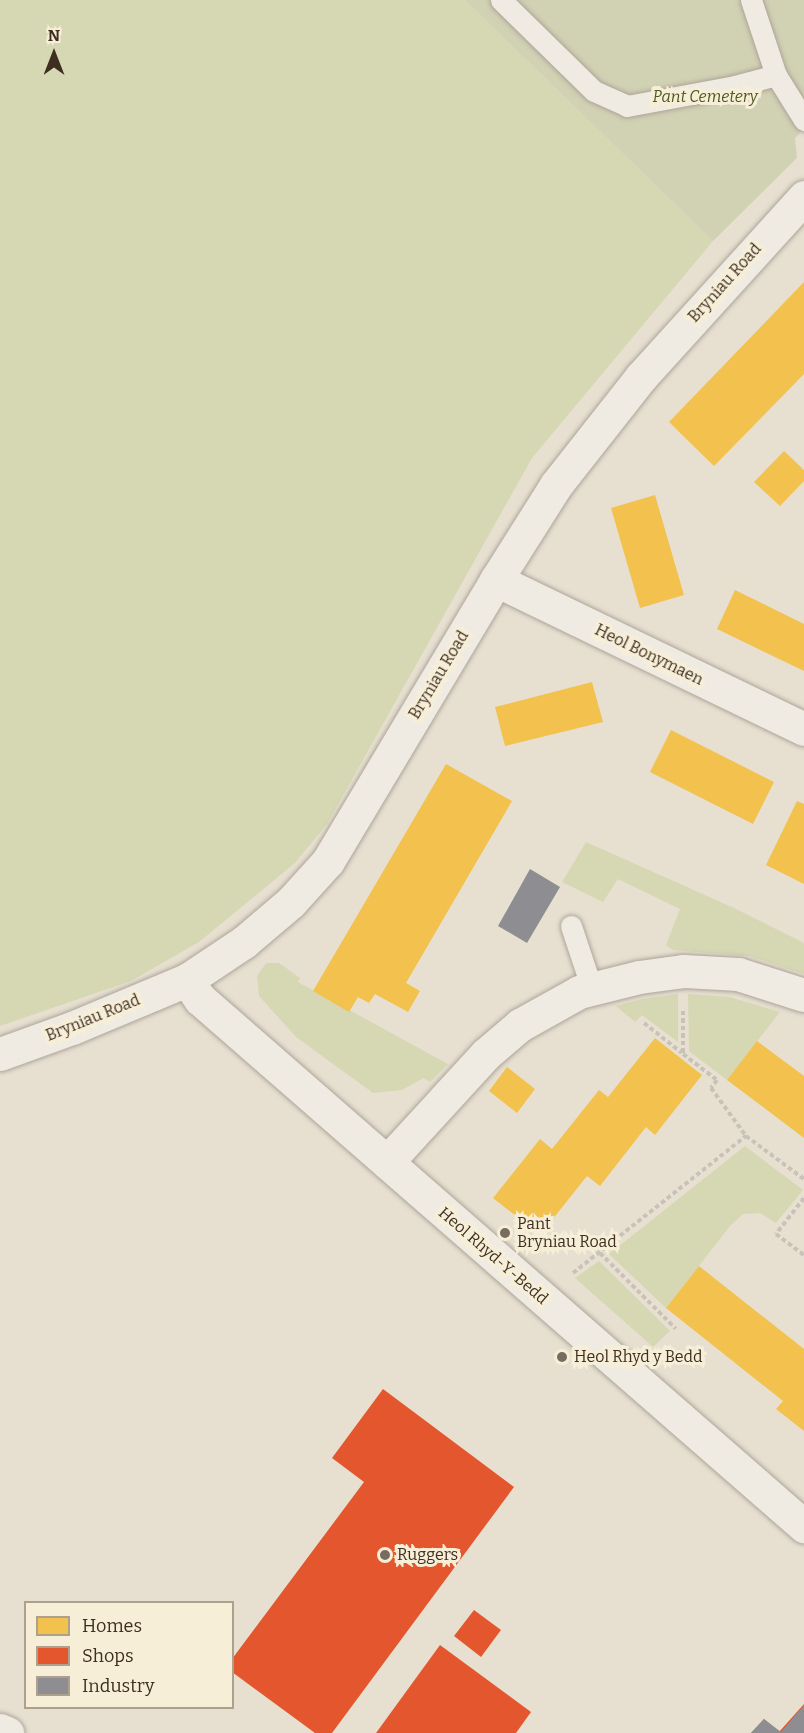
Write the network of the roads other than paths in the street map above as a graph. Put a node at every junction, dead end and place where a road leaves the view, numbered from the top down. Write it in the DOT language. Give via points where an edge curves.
graph roads {
  1 [pos="501,0"];
  2 [pos="752,0"];
  3 [pos="776,75"];
  4 [pos="804,120"];
  5 [pos="804,197"];
  6 [pos="495,580"];
  7 [pos="804,729"];
  8 [pos="571,926"];
  9 [pos="187,980"];
  10 [pos="591,989"];
  11 [pos="804,996"];
  12 [pos="0,1054"];
  13 [pos="387,1162"];
  14 [pos="804,1526"];
  15 [pos="0,1731"];
  16 [pos="7,1733"];
  1 -- 3 [label="lane" via="594,91 627,106"];
  2 -- 3 [label="lane"];
  3 -- 4 [label="lane"];
  5 -- 6 [label="street, Bryniau Road" via="641,377 556,485"];
  6 -- 7 [label="street, Heol Bonymaen"];
  6 -- 9 [label="street, Bryniau Road" via="328,861 291,902 244,942"];
  8 -- 10 [label="lane"];
  9 -- 12 [label="street, Bryniau Road"];
  9 -- 13 [label="street, Heol Rhyd-Y-Bedd" via="200,999"];
  10 -- 11 [label="street" via="682,971 738,974"];
  10 -- 13 [label="street" via="579,992 511,1033 486,1054"];
  13 -- 14 [label="street, Heol Rhyd-Y-Bedd"];
  15 -- 16 [label="street"];
}
